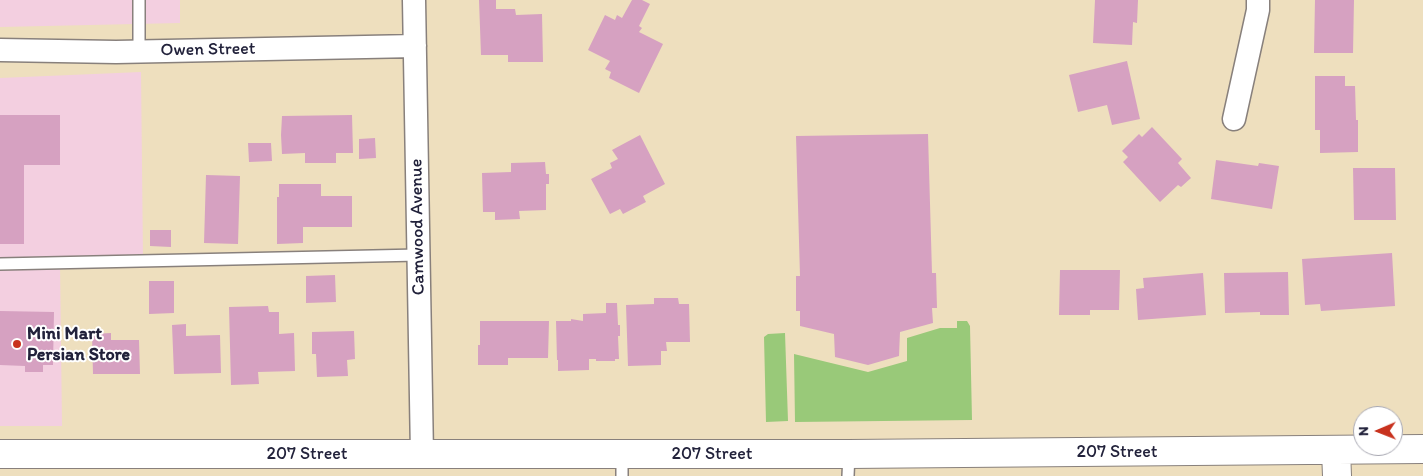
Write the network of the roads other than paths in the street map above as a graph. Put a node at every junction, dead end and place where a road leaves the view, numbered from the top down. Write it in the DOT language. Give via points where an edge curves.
graph roads {
  1 [pos="139,0"];
  2 [pos="414,0"];
  3 [pos="1258,0"];
  4 [pos="415,46"];
  5 [pos="0,50"];
  6 [pos="139,52"];
  7 [pos="1234,119"];
  8 [pos="419,255"];
  9 [pos="0,264"];
  10 [pos="1423,449"];
  11 [pos="0,454"];
  12 [pos="1337,463"];
  13 [pos="422,465"];
  14 [pos="622,465"];
  15 [pos="849,465"];
  1 -- 6 [label="lane"];
  2 -- 4 [label="street, Camwood Avenue"];
  3 -- 7 [label="street"];
  4 -- 6 [label="street, Owen Street"];
  4 -- 8 [label="street, Camwood Avenue"];
  5 -- 6 [label="street, Owen Street"];
  8 -- 9 [label="lane"];
  8 -- 13 [label="street, Camwood Avenue"];
  10 -- 12 [label="street, 207 Street"];
  11 -- 13 [label="street, 207 Street"];
  12 -- 15 [label="street, 207 Street" via="1295,451"];
  13 -- 14 [label="street, 207 Street"];
  14 -- 15 [label="street, 207 Street"];
}
